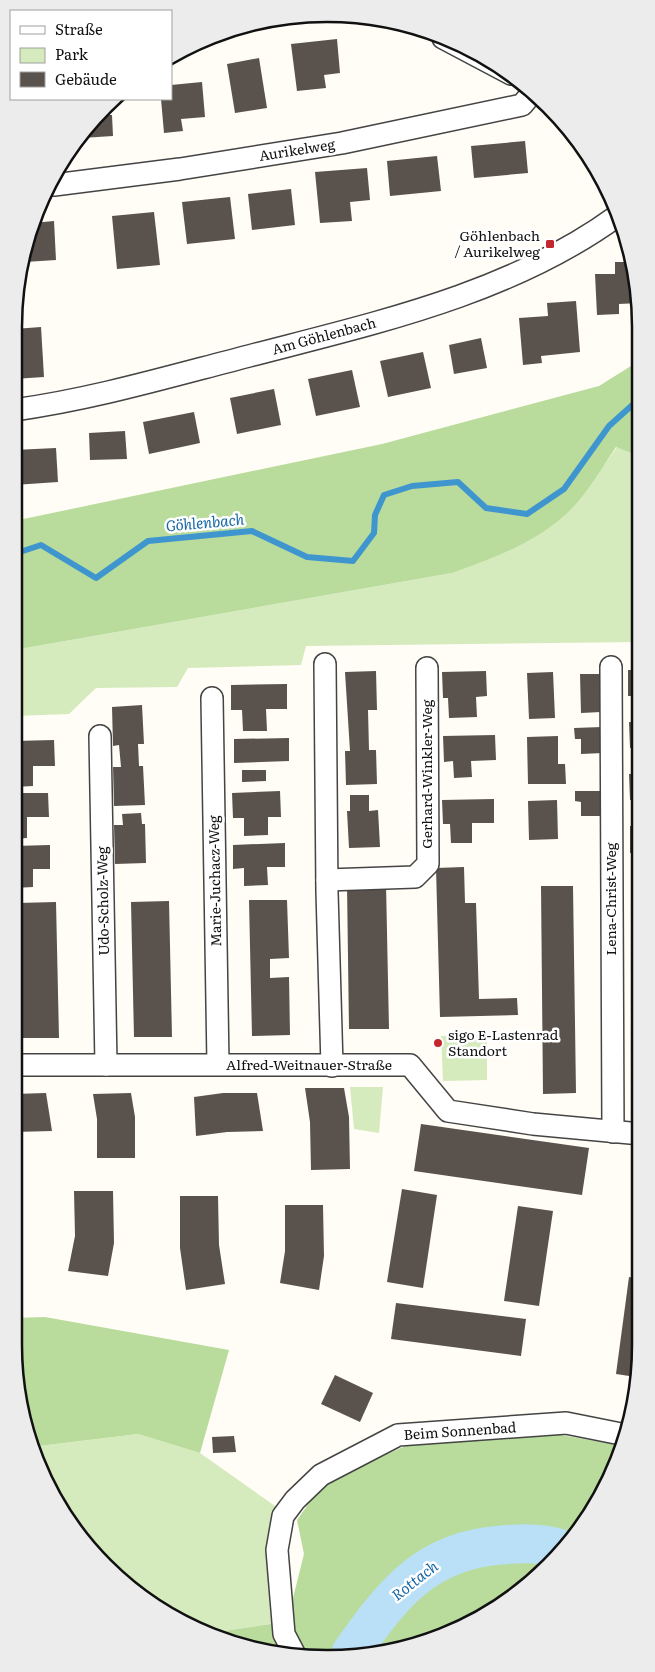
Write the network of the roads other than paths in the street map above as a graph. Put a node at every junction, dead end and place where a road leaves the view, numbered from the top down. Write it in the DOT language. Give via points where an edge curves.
graph roads {
  1 [pos="528,97"];
  2 [pos="58,184"];
  3 [pos="612,219"];
  4 [pos="23,409"];
  5 [pos="325,664"];
  6 [pos="611,667"];
  7 [pos="427,668"];
  8 [pos="212,698"];
  9 [pos="100,736"];
  10 [pos="327,880"];
  11 [pos="218,1064"];
  12 [pos="23,1065"];
  13 [pos="106,1065"];
  14 [pos="332,1066"];
  15 [pos="612,1132"];
  16 [pos="632,1133"];
  17 [pos="619,1434"];
  18 [pos="291,1647"];
  1 -- 2 [label="street, Aurikelweg" via="522,105 342,143"];
  3 -- 4 [label="street, Am Göhlenbach" via="556,256 477,290 359,327 150,382 63,403"];
  5 -- 10 [label="street"];
  6 -- 15 [label="street, Lena-Christ-Weg"];
  7 -- 10 [label="street, Gerhard-Winkler-Weg" via="428,864 415,878"];
  8 -- 11 [label="street, Marie-Juchacz-Weg"];
  9 -- 13 [label="street, Udo-Scholz-Weg"];
  10 -- 14 [label="street"];
  11 -- 13 [label="street, Alfred-Weitnauer-Straße"];
  11 -- 14 [label="street, Alfred-Weitnauer-Straße"];
  12 -- 13 [label="street, Alfred-Weitnauer-Straße"];
  14 -- 15 [label="street, Alfred-Weitnauer-Straße" via="410,1065 448,1111"];
  15 -- 16 [label="street, Alfred-Weitnauer-Straße"];
  17 -- 18 [label="street, Beim Sonnenbad" via="566,1423 398,1435 321,1475 283,1516 277,1550 284,1634"];
}
